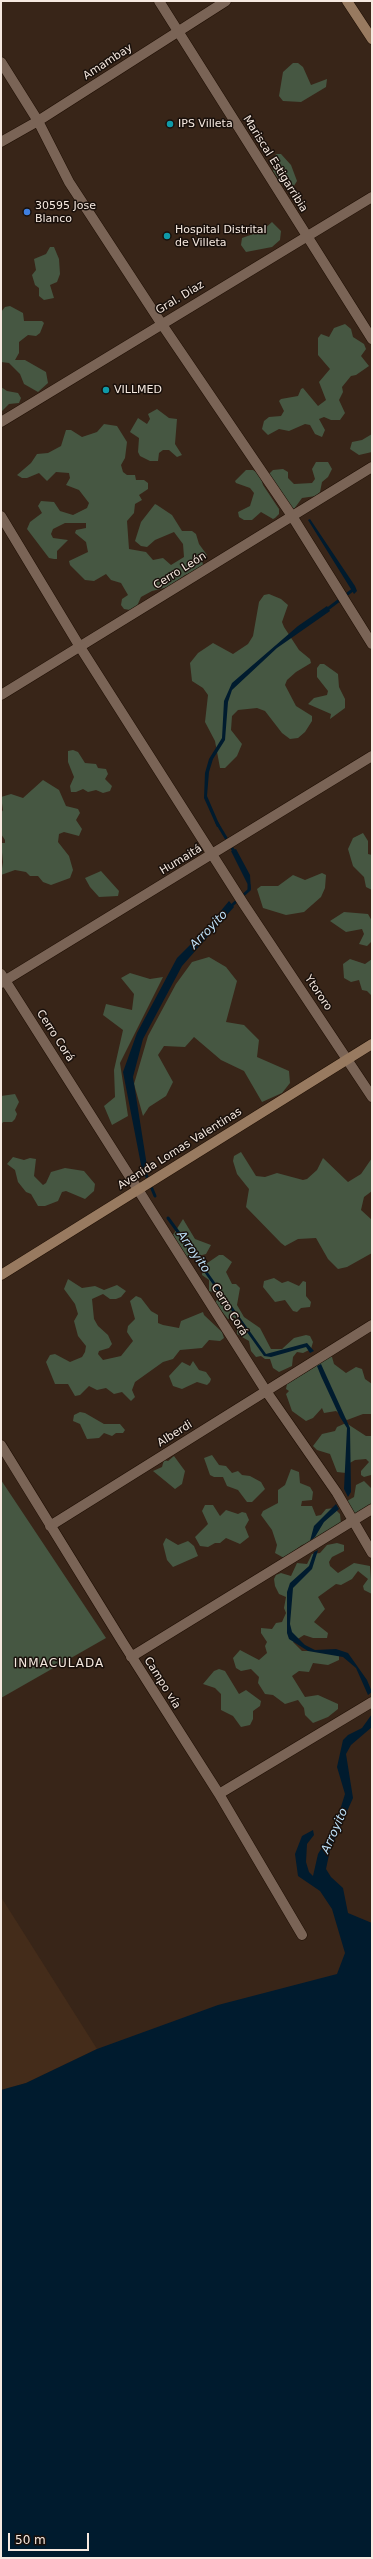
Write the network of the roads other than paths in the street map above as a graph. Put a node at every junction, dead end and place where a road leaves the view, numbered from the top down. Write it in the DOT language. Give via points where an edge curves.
graph roads {
  1 [pos="159,1"];
  2 [pos="226,1"];
  3 [pos="347,1"];
  4 [pos="178,31"];
  5 [pos="372,39"];
  6 [pos="1,62"];
  7 [pos="38,121"];
  8 [pos="1,142"];
  9 [pos="372,197"];
  10 [pos="306,235"];
  11 [pos="161,323"];
  12 [pos="372,340"];
  13 [pos="1,422"];
  14 [pos="372,467"];
  15 [pos="1,516"];
  16 [pos="292,516"];
  17 [pos="372,644"];
  18 [pos="80,647"];
  19 [pos="1,695"];
  20 [pos="372,756"];
  21 [pos="213,854"];
  22 [pos="2,979"];
  23 [pos="372,1044"];
  24 [pos="348,1059"];
  25 [pos="372,1097"];
  26 [pos="145,1184"];
  27 [pos="1,1275"];
  28 [pos="372,1325"];
  29 [pos="266,1391"];
  30 [pos="1,1445"];
  31 [pos="372,1509"];
  32 [pos="352,1521"];
  33 [pos="50,1526"];
  34 [pos="372,1553"];
  35 [pos="131,1657"];
  36 [pos="371,1702"];
  37 [pos="219,1794"];
  38 [pos="302,1935"];
  1 -- 4 [label="street, Mariscal Estigarribia"];
  2 -- 4 [label="street, Amambay"];
  3 -- 5 [label="street"];
  4 -- 7 [label="street, Amambay"];
  4 -- 10 [label="street, Mariscal Estigarribia"];
  6 -- 7 [label="street"];
  7 -- 8 [label="street, Amambay"];
  7 -- 11 [label="street" via="69,182"];
  9 -- 10 [label="street, Gral. Diaz"];
  10 -- 11 [label="street, Gral. Diaz"];
  10 -- 12 [label="street, Mariscal Estigarribia"];
  11 -- 13 [label="street, Gral. Diaz"];
  11 -- 16 [label="street"];
  14 -- 16 [label="street, Cerro León"];
  15 -- 18 [label="street, Ytororo"];
  16 -- 17 [label="street"];
  16 -- 18 [label="street, Cerro León"];
  18 -- 19 [label="street, Cerro León"];
  18 -- 21 [label="street, Ytororo"];
  20 -- 21 [label="street, Humaitá"];
  21 -- 22 [label="street, Humaitá"];
  21 -- 24 [label="street, Ytororo"];
  22 -- 26 [label="street, Cerro Corá"];
  23 -- 24 [label="street, Avenida Lomas Valentinas"];
  24 -- 25 [label="street, Ytororo"];
  24 -- 26 [label="street, Avenida Lomas Valentinas"];
  26 -- 27 [label="street, Avenida Lomas Valentinas"];
  26 -- 29 [label="street, Cerro Corá"];
  28 -- 29 [label="street, Alberdi"];
  29 -- 32 [label="street, Cerro Corá" via="337,1493"];
  29 -- 33 [label="street, Alberdi"];
  30 -- 33 [label="street, Campo vía"];
  31 -- 32 [label="street"];
  32 -- 34 [label="street"];
  32 -- 35 [label="street"];
  33 -- 35 [label="street, Campo vía"];
  35 -- 37 [label="street, Campo vía"];
  36 -- 37 [label="street"];
  37 -- 38 [label="street, Campo vía"];
}
